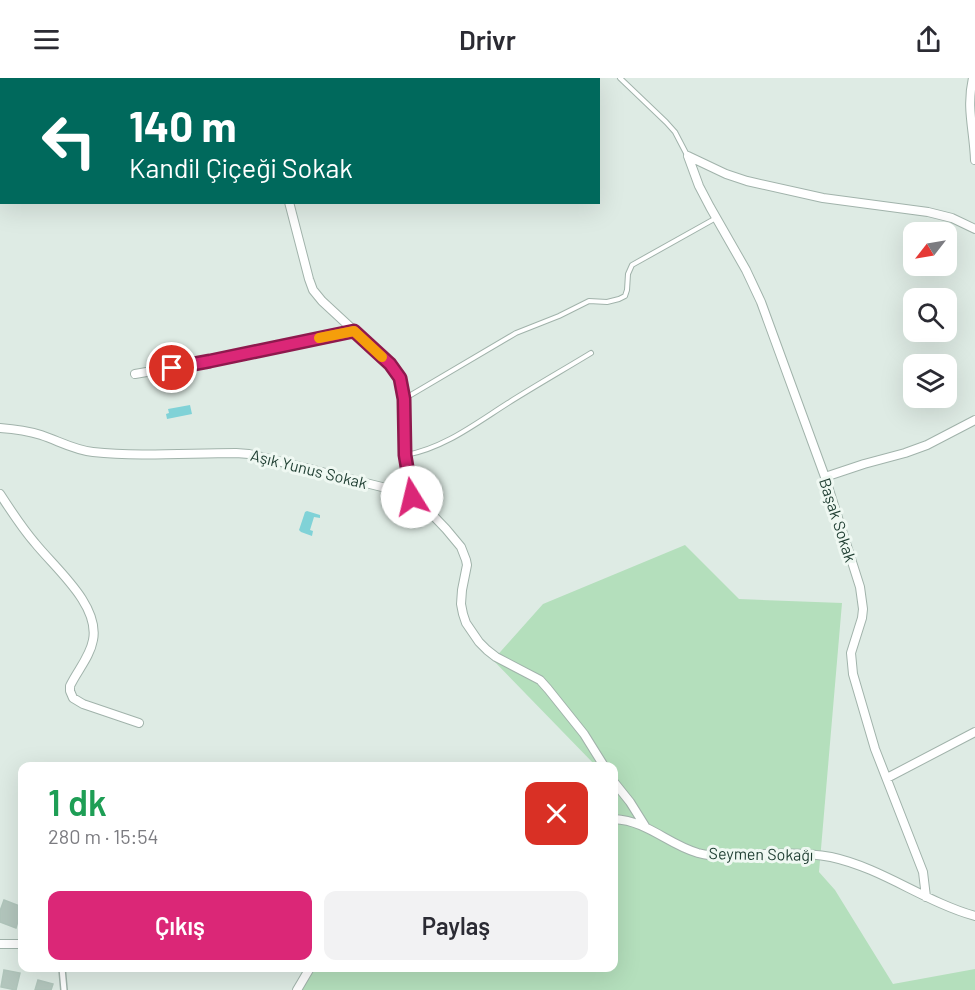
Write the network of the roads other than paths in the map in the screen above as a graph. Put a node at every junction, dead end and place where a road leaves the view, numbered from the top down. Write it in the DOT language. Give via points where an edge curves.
graph roads {
  1 [pos="620,78"];
  2 [pos="973,78"];
  3 [pos="688,156"];
  4 [pos="975,160"];
  5 [pos="289,204"];
  6 [pos="716,218"];
  7 [pos="975,229"];
  8 [pos="354,331"];
  9 [pos="591,353"];
  10 [pos="135,374"];
  11 [pos="404,399"];
  12 [pos="975,420"];
  13 [pos="0,428"];
  14 [pos="405,455"];
  15 [pos="825,477"];
  16 [pos="0,494"];
  17 [pos="412,497"];
  18 [pos="139,723"];
  19 [pos="975,732"];
  20 [pos="602,762"];
  21 [pos="887,778"];
  22 [pos="618,787"];
  23 [pos="618,820"];
  24 [pos="645,826"];
  25 [pos="926,897"];
  26 [pos="975,916"];
  27 [pos="0,944"];
  28 [pos="18,944"];
  29 [pos="62,972"];
  30 [pos="308,972"];
  31 [pos="64,990"];
  32 [pos="297,990"];
  1 -- 3 [label="lane" via="675,132"];
  2 -- 4 [label="street" via="969,108"];
  3 -- 6 [label="street, Başak Sokak"];
  3 -- 7 [label="street" via="747,181 823,198 928,212"];
  5 -- 8 [label="street" via="313,290"];
  6 -- 11 [label="lane" via="632,265 625,296 607,302 589,301 516,333"];
  6 -- 15 [label="street, Başak Sokak" via="754,284"];
  8 -- 10 [label="street"];
  8 -- 11 [label="street" via="395,371"];
  9 -- 14 [label="lane" via="448,441"];
  11 -- 14 [label="street"];
  12 -- 15 [label="street" via="927,445"];
  13 -- 17 [label="street, Aşık Yunus Sokak" via="41,435 94,453 249,454"];
  14 -- 17 [label="street"];
  15 -- 21 [label="street, Başak Sokak" via="862,598 862,618 851,653 853,674"];
  16 -- 18 [label="street" via="88,609 93,640 70,686 73,698"];
  17 -- 20 [label="street, Aşık Yunus Sokak" via="461,547 466,565 461,604 472,633 487,650 549,688"];
  19 -- 21 [label="street"];
  21 -- 25 [label="street, Başak Sokak" via="923,872"];
  22 -- 24 [label="street"];
  23 -- 24 [label="street, Seymen Sokağı"];
  24 -- 25 [label="street, Seymen Sokağı" via="686,848 715,856 811,854 834,858 871,870"];
  25 -- 26 [label="street, Seymen Sokağı"];
  27 -- 28 [label="street"];
  29 -- 31 [label="street"];
  30 -- 32 [label="street"];
}
